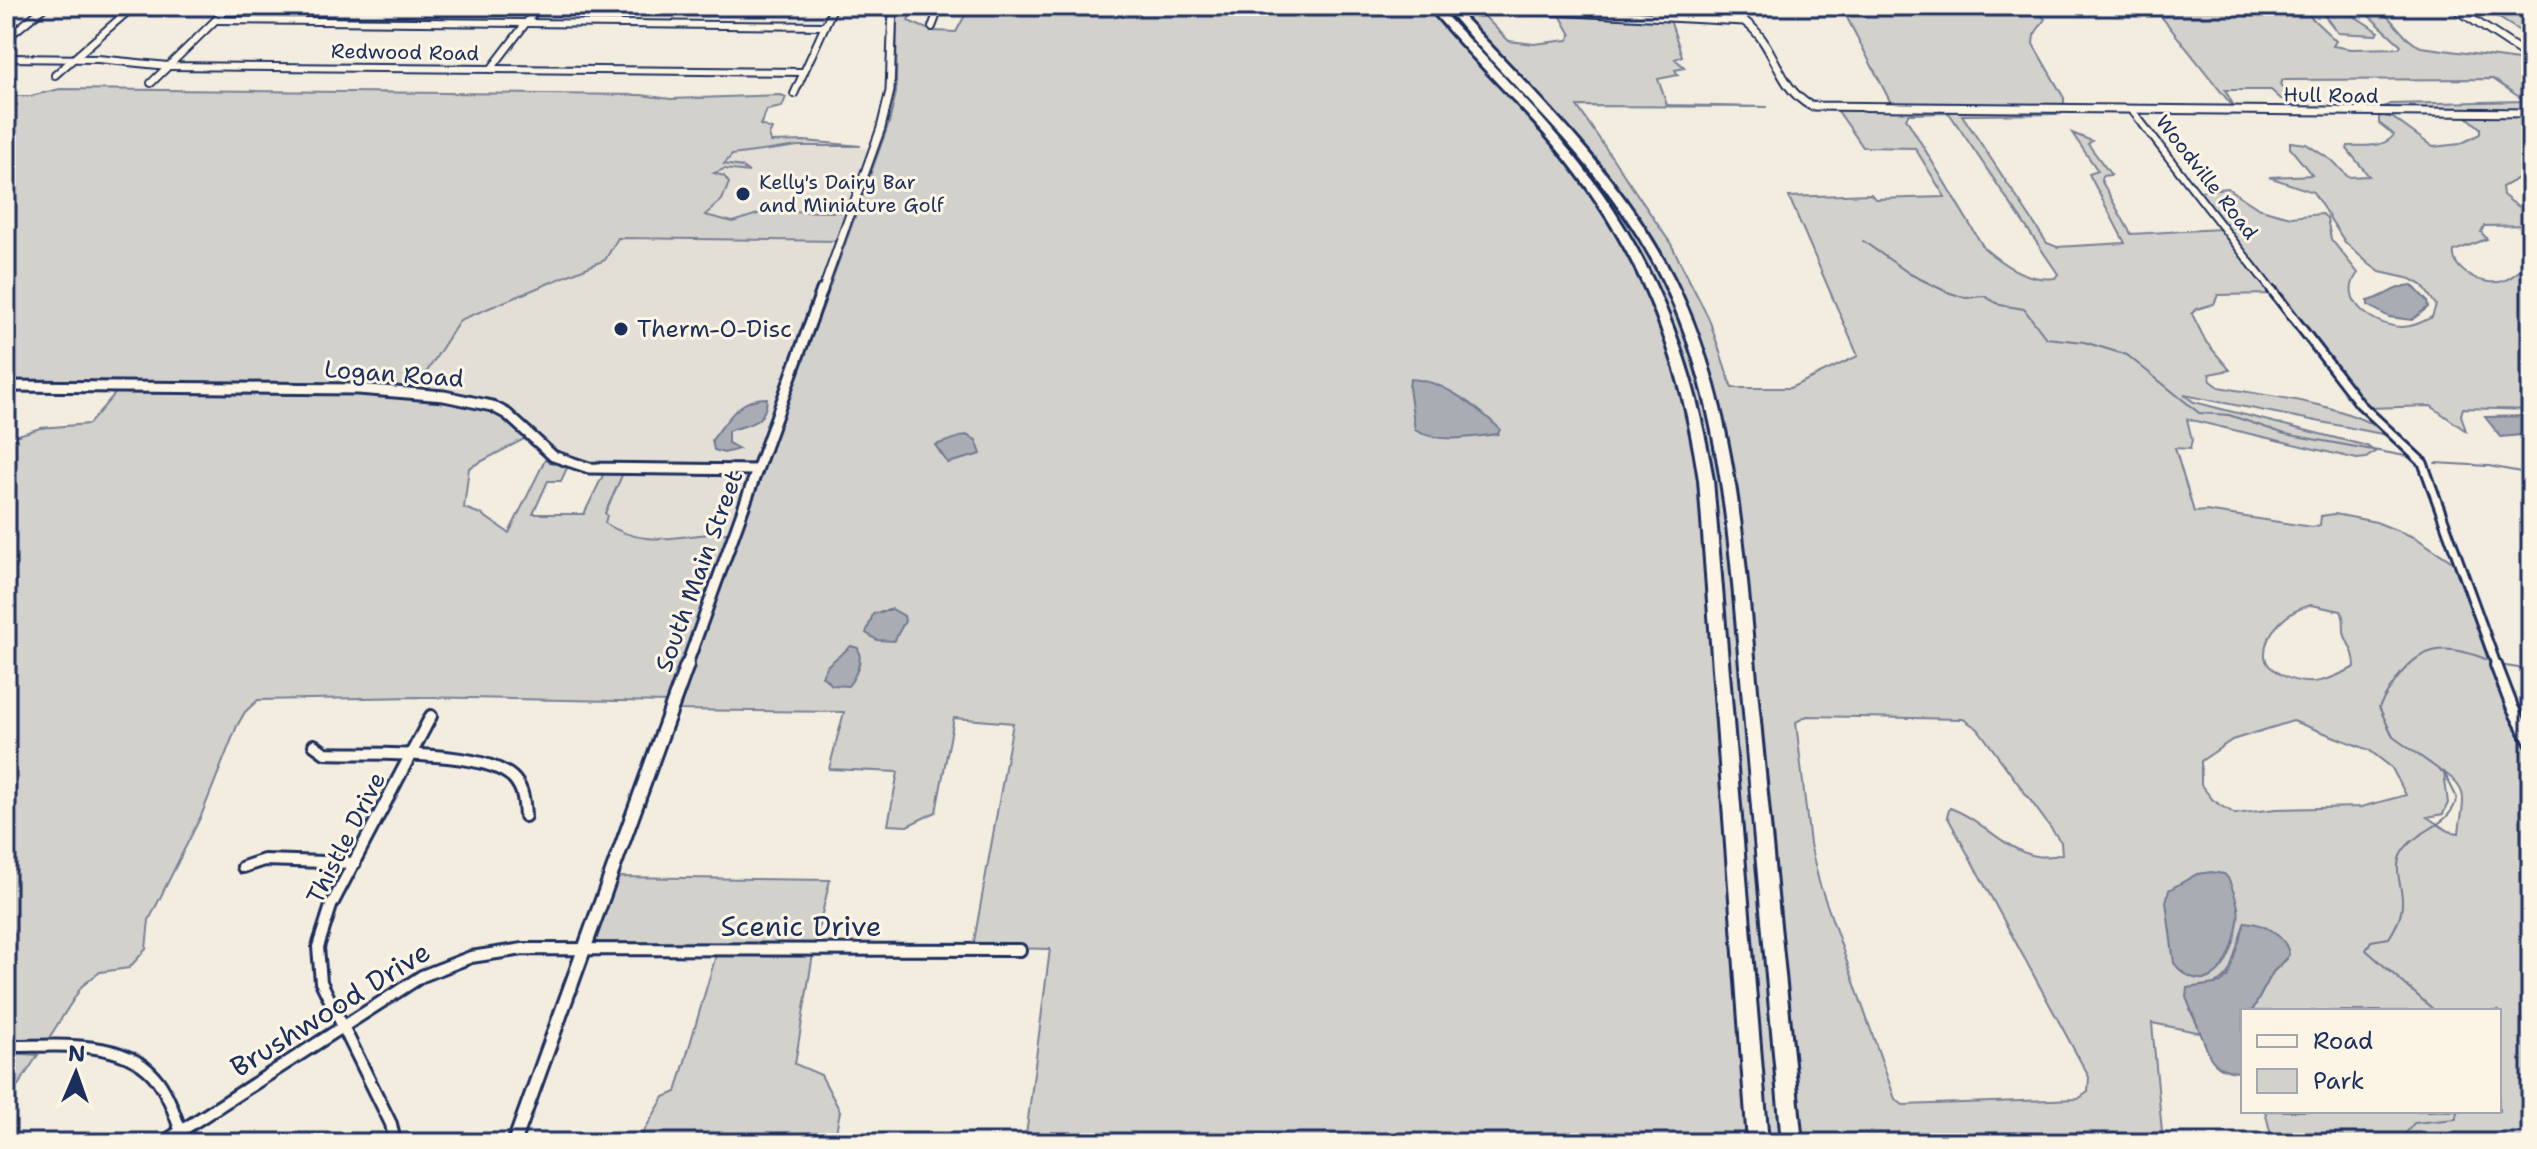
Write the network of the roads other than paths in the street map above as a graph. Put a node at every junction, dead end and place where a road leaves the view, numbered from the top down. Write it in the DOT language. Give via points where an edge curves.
graph roads {
  1 [pos="46,6"];
  2 [pos="134,6"];
  3 [pos="230,6"];
  4 [pos="539,6"];
  5 [pos="834,6"];
  6 [pos="893,6"];
  7 [pos="940,6"];
  8 [pos="1432,6"];
  9 [pos="1448,6"];
  10 [pos="1522,6"];
  11 [pos="2452,6"];
  12 [pos="216,20"];
  13 [pos="526,23"];
  14 [pos="825,26"];
  15 [pos="932,27"];
  16 [pos="6,39"];
  17 [pos="6,58"];
  18 [pos="75,58"];
  19 [pos="2531,58"];
  20 [pos="168,66"];
  21 [pos="491,69"];
  22 [pos="804,72"];
  23 [pos="55,75"];
  24 [pos="151,83"];
  25 [pos="794,94"];
  26 [pos="2131,109"];
  27 [pos="2531,113"];
  28 [pos="6,386"];
  29 [pos="757,470"];
  30 [pos="431,716"];
  31 [pos="2531,743"];
  32 [pos="314,745"];
  33 [pos="411,756"];
  34 [pos="525,816"];
  35 [pos="355,863"];
  36 [pos="243,867"];
  37 [pos="583,950"];
  38 [pos="1020,950"];
  39 [pos="342,1027"];
  40 [pos="6,1046"];
  41 [pos="182,1137"];
  42 [pos="162,1143"];
  43 [pos="395,1143"];
  44 [pos="514,1143"];
  45 [pos="1758,1143"];
  46 [pos="1792,1143"];
  1 -- 16 [label="street"];
  2 -- 18 [label="street"];
  3 -- 12 [label="street"];
  4 -- 13 [label="street"];
  5 -- 14 [label="street"];
  6 -- 29 [label="street, South Main Street" via="887,108"];
  7 -- 15 [label="street"];
  8 -- 45 [label="highway" via="1561,148 1607,209 1649,282 1689,389 1707,494"];
  9 -- 46 [label="highway" via="1581,150 1625,207 1669,281 1706,373 1729,483"];
  10 -- 26 [label="street, Woodville Road" via="1749,23 1792,92 1811,106"];
  11 -- 19 [label="street"];
  12 -- 13 [label="street"];
  12 -- 20 [label="street"];
  13 -- 14 [label="street"];
  13 -- 21 [label="street"];
  14 -- 22 [label="street"];
  17 -- 18 [label="street, Redwood Road"];
  18 -- 20 [label="street, Redwood Road"];
  18 -- 23 [label="street"];
  20 -- 21 [label="street, Redwood Road"];
  20 -- 24 [label="street"];
  21 -- 22 [label="street, Redwood Road"];
  22 -- 25 [label="street"];
  26 -- 27 [label="street, Hull Road"];
  26 -- 31 [label="street, Woodville Road" via="2360,404 2423,463"];
  28 -- 29 [label="street, Logan Road" via="413,392 499,407 545,452 567,464"];
  29 -- 37 [label="street, South Main Street"];
  30 -- 33 [label="street, Thistle Drive"];
  32 -- 33 [label="street" via="325,753"];
  33 -- 34 [label="street" via="470,758 494,765 525,795"];
  33 -- 35 [label="street, Thistle Drive"];
  35 -- 36 [label="street" via="264,860"];
  35 -- 39 [label="street, Thistle Drive" via="331,906 318,947 321,982"];
  37 -- 38 [label="street, Scenic Drive"];
  37 -- 39 [label="street, Brushwood Drive" via="506,950 464,958 422,976"];
  37 -- 44 [label="street, South Main Street"];
  39 -- 41 [label="street, Brushwood Drive"];
  39 -- 43 [label="street, Thistle Drive" via="391,1124"];
  40 -- 41 [label="street" via="129,1057 154,1076"];
  41 -- 42 [label="street, Brushwood Drive"];
}
